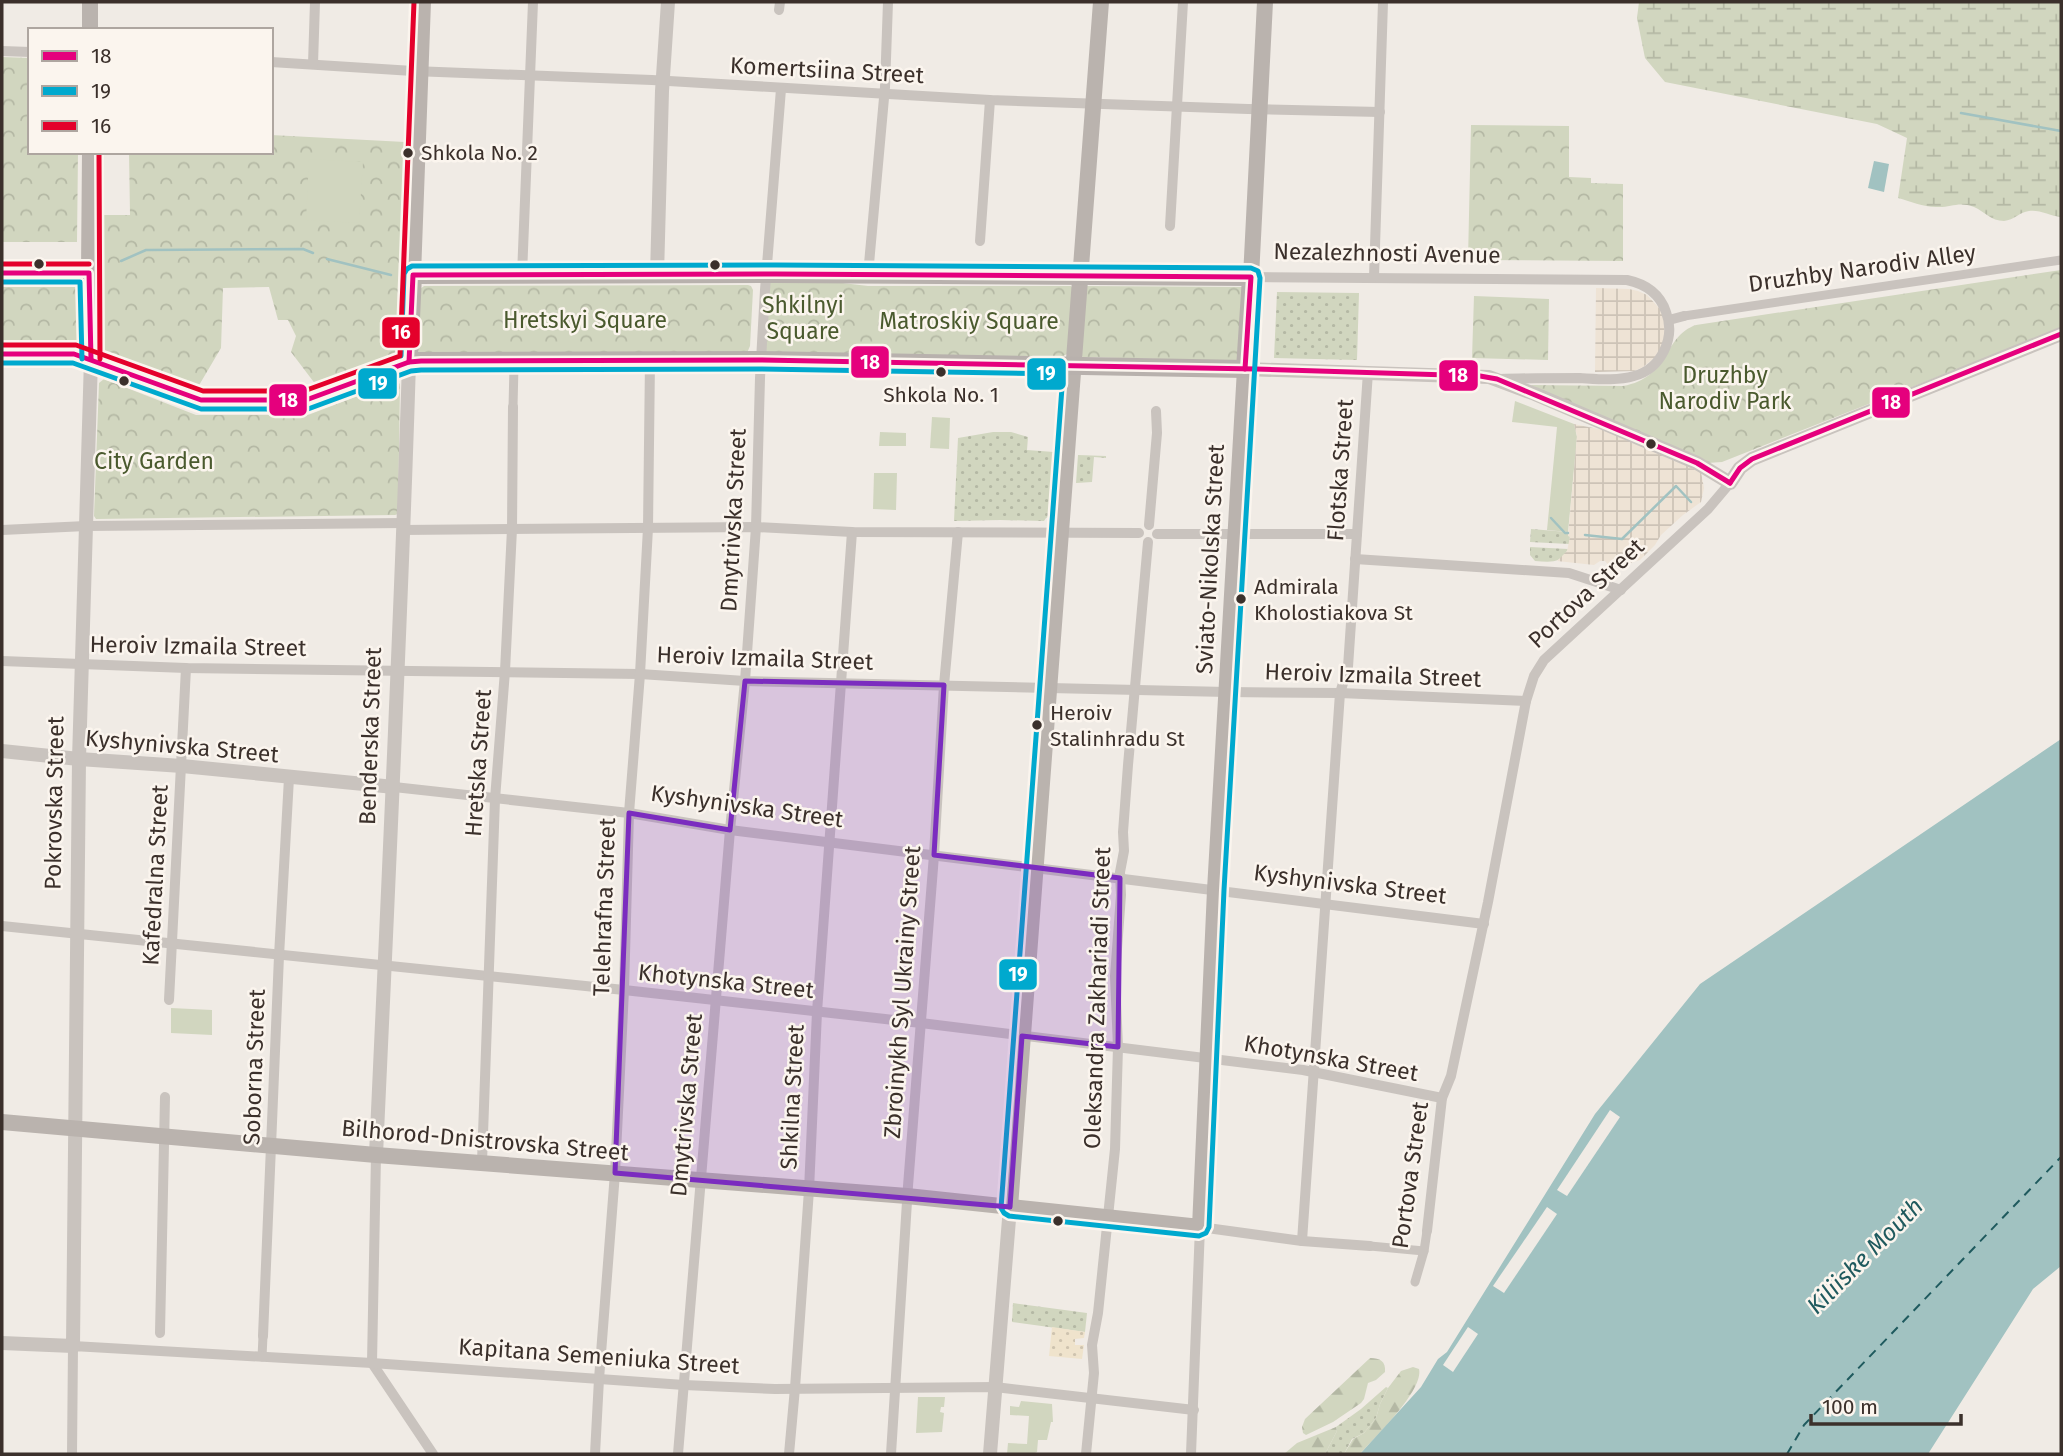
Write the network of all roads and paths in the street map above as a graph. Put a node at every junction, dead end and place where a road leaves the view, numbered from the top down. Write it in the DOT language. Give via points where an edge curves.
graph roads {
  1 [pos="90,2"];
  2 [pos="315,2"];
  3 [pos="423,2"];
  4 [pos="533,2"];
  5 [pos="668,2"];
  6 [pos="888,2"];
  7 [pos="1101,2"];
  8 [pos="1183,2"];
  9 [pos="1265,2"];
  10 [pos="1383,2"];
  11 [pos="90,28"];
  12 [pos="2,51"];
  13 [pos="28,52"];
  14 [pos="273,62"];
  15 [pos="313,64"];
  16 [pos="420,71"];
  17 [pos="531,76"];
  18 [pos="663,81"];
  19 [pos="782,89"];
  20 [pos="885,94"];
  21 [pos="990,100"];
  22 [pos="1093,103"];
  23 [pos="1176,107"];
  24 [pos="1259,110"];
  25 [pos="1380,112"];
  26 [pos="90,154"];
  27 [pos="1170,226"];
  28 [pos="980,241"];
  29 [pos="2061,260"];
  30 [pos="2,273"];
  31 [pos="89,273"];
  32 [pos="413,275"];
  33 [pos="522,275"];
  34 [pos="657,275"];
  35 [pos="766,275"];
  36 [pos="868,275"];
  37 [pos="1079,276"];
  38 [pos="1251,277"];
  39 [pos="1374,277"];
  40 [pos="1684,316"];
  41 [pos="1669,320"];
  42 [pos="2061,334"];
  43 [pos="2,354"];
  44 [pos="91,359"];
  45 [pos="650,360"];
  46 [pos="761,360"];
  47 [pos="409,362"];
  48 [pos="1072,365"];
  49 [pos="514,366"];
  50 [pos="1245,369"];
  51 [pos="1368,372"];
  52 [pos="1497,379"];
  53 [pos="513,407"];
  54 [pos="1156,411"];
  55 [pos="1730,483"];
  56 [pos="1149,525"];
  57 [pos="86,526"];
  58 [pos="402,527"];
  59 [pos="756,527"];
  60 [pos="648,528"];
  61 [pos="512,529"];
  62 [pos="2,530"];
  63 [pos="852,532"];
  64 [pos="958,532"];
  65 [pos="1061,533"];
  66 [pos="1157,534"];
  67 [pos="1236,534"];
  68 [pos="1357,534"];
  69 [pos="1143,538"];
  70 [pos="1355,559"];
  71 [pos="1621,590"];
  72 [pos="2,661"];
  73 [pos="82,664"];
  74 [pos="186,668"];
  75 [pos="505,671"];
  76 [pos="397,672"];
  77 [pos="640,674"];
  78 [pos="745,681"];
  79 [pos="842,683"];
  80 [pos="944,685"];
  81 [pos="1049,687"];
  82 [pos="1135,689"];
  83 [pos="1227,692"];
  84 [pos="1340,693"];
  85 [pos="1526,701"];
  86 [pos="2,751"];
  87 [pos="79,760"];
  88 [pos="183,766"];
  89 [pos="289,778"];
  90 [pos="394,787"];
  91 [pos="495,799"];
  92 [pos="629,813"];
  93 [pos="730,830"];
  94 [pos="831,841"];
  95 [pos="934,855"];
  96 [pos="1035,867"];
  97 [pos="1120,878"];
  98 [pos="1215,890"];
  99 [pos="1325,905"];
  100 [pos="1484,923"];
  101 [pos="2,926"];
  102 [pos="76,934"];
  103 [pos="171,943"];
  104 [pos="279,956"];
  105 [pos="384,966"];
  106 [pos="490,976"];
  107 [pos="624,990"];
  108 [pos="169,1000"];
  109 [pos="716,1000"];
  110 [pos="817,1012"];
  111 [pos="920,1023"];
  112 [pos="1022,1035"];
  113 [pos="1118,1047"];
  114 [pos="1207,1059"];
  115 [pos="1313,1072"];
  116 [pos="165,1097"];
  117 [pos="1442,1098"];
  118 [pos="2,1122"];
  119 [pos="74,1129"];
  120 [pos="163,1136"];
  121 [pos="272,1145"];
  122 [pos="376,1155"];
  123 [pos="482,1163"];
  124 [pos="615,1173"];
  125 [pos="699,1181"];
  126 [pos="809,1190"];
  127 [pos="907,1196"];
  128 [pos="1010,1207"];
  129 [pos="1107,1217"];
  130 [pos="1200,1227"];
  131 [pos="1427,1231"];
  132 [pos="1302,1241"];
  133 [pos="1370,1246"];
  134 [pos="1424,1251"];
  135 [pos="1415,1282"];
  136 [pos="160,1333"];
  137 [pos="263,1336"];
  138 [pos="2,1343"];
  139 [pos="73,1346"];
  140 [pos="160,1351"];
  141 [pos="262,1357"];
  142 [pos="372,1363"];
  143 [pos="599,1379"];
  144 [pos="684,1385"];
  145 [pos="896,1387"];
  146 [pos="995,1387"];
  147 [pos="795,1388"];
  148 [pos="1091,1399"];
  149 [pos="1194,1410"];
  150 [pos="72,1454"];
  151 [pos="433,1454"];
  152 [pos="596,1454"];
  153 [pos="678,1454"];
  154 [pos="789,1454"];
  155 [pos="891,1454"];
  156 [pos="990,1454"];
  157 [pos="1086,1454"];
  158 [pos="1191,1454"];
  1 -- 11 [label="main road"];
  2 -- 15 [label="street"];
  3 -- 16 [label="main road, Benderska Street"];
  4 -- 17 [label="street"];
  5 -- 18 [label="street"];
  6 -- 20 [label="street"];
  7 -- 22 [label="main road"];
  8 -- 23 [label="street"];
  9 -- 24 [label="main road, Sviato-Nikolska Street"];
  10 -- 25 [label="street"];
  12 -- 13 [label="street"];
  14 -- 15 [label="street, Komertsiina Street"];
  15 -- 16 [label="street, Komertsiina Street"];
  16 -- 17 [label="street, Komertsiina Street"];
  16 -- 32 [label="main road, Benderska Street"];
  17 -- 18 [label="street, Komertsiina Street"];
  17 -- 33 [label="street"];
  18 -- 19 [label="street, Komertsiina Street"];
  18 -- 34 [label="street"];
  19 -- 20 [label="street, Komertsiina Street"];
  19 -- 35 [label="street, Dmytrivska Street"];
  20 -- 21 [label="street, Komertsiina Street"];
  20 -- 36 [label="street"];
  21 -- 22 [label="street, Komertsiina Street"];
  21 -- 28 [label="street"];
  22 -- 23 [label="street, Komertsiina Street"];
  22 -- 37 [label="main road"];
  23 -- 24 [label="street, Komertsiina Street"];
  23 -- 27 [label="street"];
  24 -- 25 [label="street, Komertsiina Street"];
  24 -- 38 [label="main road, Sviato-Nikolska Street"];
  25 -- 39 [label="street"];
  26 -- 31 [label="main road, Pokrovska Street"];
  29 -- 40 [label="street, Druzhby Narodiv Alley"];
  30 -- 31 [label="main road"];
  31 -- 44 [label="main road, Pokrovska Street"];
  32 -- 33 [label="main road, Nezalezhnosti Avenue"];
  32 -- 47 [label="main road, Benderska Street"];
  33 -- 34 [label="main road, Nezalezhnosti Avenue"];
  34 -- 35 [label="main road, Nezalezhnosti Avenue"];
  35 -- 36 [label="main road, Nezalezhnosti Avenue"];
  35 -- 46 [label="street, Dmytrivska Street"];
  36 -- 37 [label="main road, Nezalezhnosti Avenue"];
  37 -- 38 [label="main road, Nezalezhnosti Avenue"];
  37 -- 48 [label="main road"];
  38 -- 39 [label="street, Nezalezhnosti Avenue"];
  38 -- 50 [label="main road, Sviato-Nikolska Street"];
  39 -- 41 [label="street, Nezalezhnosti Avenue" via="1627,280 1647,287 1662,302"];
  40 -- 41 [label="street, Druzhby Narodiv Alley"];
  41 -- 52 [label="street" via="1668,344 1659,359 1636,376"];
  42 -- 55 [label="street, Portova Street" via="1752,458"];
  43 -- 44 [label="main road" via="74,354"];
  44 -- 47 [label="main road" via="201,400 306,400"];
  44 -- 57 [label="street, Pokrovska Street"];
  45 -- 46 [label="main road"];
  45 -- 47 [label="main road"];
  45 -- 60 [label="street, Telehrafna Street"];
  46 -- 48 [label="main road"];
  46 -- 59 [label="street, Dmytrivska Street"];
  47 -- 58 [label="street, Benderska Street"];
  48 -- 50 [label="main road"];
  48 -- 65 [label="main road"];
  49 -- 53 [label="street, Hretska Street"];
  50 -- 51 [label="street"];
  50 -- 67 [label="main road, Sviato-Nikolska Street"];
  51 -- 52 [label="street"];
  51 -- 68 [label="street, Flotska Street"];
  52 -- 55 [label="street" via="1697,463"];
  53 -- 61 [label="street, Hretska Street"];
  54 -- 56 [label="street"];
  55 -- 71 [label="street, Portova Street"];
  56 -- 66 [label="street"];
  56 -- 69 [label="street"];
  57 -- 58 [label="street"];
  57 -- 62 [label="street"];
  57 -- 73 [label="street, Pokrovska Street"];
  58 -- 61 [label="street"];
  58 -- 76 [label="street, Benderska Street"];
  59 -- 60 [label="street"];
  59 -- 63 [label="street"];
  59 -- 78 [label="street, Dmytrivska Street"];
  60 -- 61 [label="street"];
  60 -- 77 [label="street, Telehrafna Street"];
  61 -- 75 [label="street, Hretska Street"];
  63 -- 64 [label="street"];
  63 -- 79 [label="street, Shkilna Street"];
  64 -- 65 [label="street"];
  64 -- 80 [label="street, Zbroinykh Syl Ukrainy Street"];
  65 -- 69 [label="street"];
  65 -- 81 [label="main road"];
  66 -- 67 [label="street"];
  66 -- 69 [label="street"];
  67 -- 68 [label="street"];
  67 -- 83 [label="main road, Sviato-Nikolska Street"];
  68 -- 70 [label="street, Flotska Street"];
  69 -- 82 [label="street, Oleksandra Zakhariadi Street"];
  70 -- 71 [label="street" via="1569,573"];
  70 -- 84 [label="street, Flotska Street" via="1348,667"];
  71 -- 85 [label="street, Portova Street" via="1544,660"];
  72 -- 73 [label="street, Heroiv Izmaila Street"];
  73 -- 74 [label="street, Heroiv Izmaila Street"];
  73 -- 87 [label="street, Pokrovska Street"];
  74 -- 76 [label="street, Heroiv Izmaila Street"];
  74 -- 88 [label="street, Kafedralna Street"];
  75 -- 76 [label="street, Heroiv Izmaila Street"];
  75 -- 77 [label="street, Heroiv Izmaila Street"];
  75 -- 91 [label="street, Hretska Street"];
  76 -- 90 [label="street, Benderska Street"];
  77 -- 78 [label="street, Heroiv Izmaila Street"];
  77 -- 92 [label="street, Telehrafna Street"];
  78 -- 79 [label="street, Heroiv Izmaila Street"];
  78 -- 93 [label="street, Dmytrivska Street"];
  79 -- 80 [label="street, Heroiv Izmaila Street"];
  79 -- 94 [label="street, Shkilna Street"];
  80 -- 81 [label="street, Heroiv Izmaila Street"];
  80 -- 95 [label="street, Zbroinykh Syl Ukrainy Street"];
  81 -- 82 [label="street, Heroiv Izmaila Street"];
  81 -- 96 [label="main road"];
  82 -- 83 [label="street, Heroiv Izmaila Street"];
  82 -- 97 [label="street, Oleksandra Zakhariadi Street"];
  83 -- 84 [label="street, Heroiv Izmaila Street"];
  83 -- 98 [label="main road, Sviato-Nikolska Street"];
  84 -- 85 [label="street, Heroiv Izmaila Street"];
  84 -- 99 [label="street, Flotska Street"];
  85 -- 100 [label="street, Portova Street"];
  86 -- 87 [label="street, Kyshynivska Street"];
  87 -- 88 [label="street, Kyshynivska Street"];
  87 -- 102 [label="street, Pokrovska Street"];
  88 -- 89 [label="street, Kyshynivska Street"];
  88 -- 103 [label="street, Kafedralna Street"];
  89 -- 90 [label="street, Kyshynivska Street"];
  89 -- 104 [label="street, Soborna Street"];
  90 -- 91 [label="street, Kyshynivska Street"];
  90 -- 105 [label="street, Benderska Street"];
  91 -- 92 [label="street, Kyshynivska Street"];
  91 -- 106 [label="street, Hretska Street"];
  92 -- 93 [label="street, Kyshynivska Street"];
  92 -- 107 [label="street, Telehrafna Street"];
  93 -- 94 [label="street, Kyshynivska Street"];
  93 -- 109 [label="street, Dmytrivska Street"];
  94 -- 95 [label="street, Kyshynivska Street"];
  94 -- 110 [label="street, Shkilna Street"];
  95 -- 96 [label="street, Kyshynivska Street"];
  95 -- 111 [label="street, Zbroinykh Syl Ukrainy Street"];
  96 -- 97 [label="street, Kyshynivska Street"];
  96 -- 112 [label="main road"];
  97 -- 98 [label="street, Kyshynivska Street"];
  97 -- 113 [label="street, Oleksandra Zakhariadi Street" via="1115,976"];
  98 -- 99 [label="street, Kyshynivska Street"];
  98 -- 114 [label="main road, Sviato-Nikolska Street"];
  99 -- 100 [label="street, Kyshynivska Street"];
  99 -- 115 [label="street, Flotska Street"];
  100 -- 117 [label="street, Portova Street" via="1451,1076"];
  101 -- 102 [label="street, Khotynska Street"];
  102 -- 103 [label="street, Khotynska Street"];
  102 -- 119 [label="street, Pokrovska Street"];
  103 -- 104 [label="street, Khotynska Street"];
  103 -- 108 [label="street, Kafedralna Street"];
  104 -- 105 [label="street, Khotynska Street"];
  104 -- 121 [label="street, Soborna Street"];
  105 -- 106 [label="street, Khotynska Street"];
  105 -- 122 [label="street, Benderska Street"];
  106 -- 107 [label="street, Khotynska Street"];
  106 -- 123 [label="street, Hretska Street"];
  107 -- 109 [label="street, Khotynska Street"];
  107 -- 124 [label="street, Telehrafna Street"];
  109 -- 110 [label="street, Khotynska Street"];
  109 -- 125 [label="street, Dmytrivska Street"];
  110 -- 111 [label="street, Khotynska Street"];
  110 -- 126 [label="street, Shkilna Street"];
  111 -- 112 [label="street, Khotynska Street"];
  111 -- 127 [label="street, Zbroinykh Syl Ukrainy Street"];
  112 -- 113 [label="street, Khotynska Street"];
  112 -- 128 [label="main road"];
  113 -- 114 [label="street, Khotynska Street"];
  113 -- 129 [label="street, Oleksandra Zakhariadi Street" via="1115,1149"];
  114 -- 115 [label="street, Khotynska Street"];
  114 -- 130 [label="main road, Sviato-Nikolska Street"];
  115 -- 117 [label="street, Khotynska Street"];
  115 -- 132 [label="street, Flotska Street"];
  116 -- 120 [label="street"];
  117 -- 131 [label="street, Portova Street"];
  118 -- 119 [label="main road, Bilhorod-Dnistrovska Street"];
  119 -- 120 [label="main road, Bilhorod-Dnistrovska Street"];
  119 -- 139 [label="street, Pokrovska Street"];
  120 -- 121 [label="main road, Bilhorod-Dnistrovska Street"];
  120 -- 136 [label="street"];
  121 -- 122 [label="main road, Bilhorod-Dnistrovska Street"];
  121 -- 137 [label="street, Soborna Street"];
  122 -- 123 [label="main road, Bilhorod-Dnistrovska Street"];
  122 -- 142 [label="street, Benderska Street"];
  123 -- 124 [label="main road, Bilhorod-Dnistrovska Street"];
  124 -- 125 [label="main road, Bilhorod-Dnistrovska Street"];
  124 -- 143 [label="street, Telehrafna Street"];
  125 -- 126 [label="main road, Bilhorod-Dnistrovska Street"];
  125 -- 144 [label="street, Dmytrivska Street"];
  126 -- 127 [label="main road, Bilhorod-Dnistrovska Street"];
  126 -- 147 [label="street, Shkilna Street"];
  127 -- 128 [label="main road, Bilhorod-Dnistrovska Street"];
  127 -- 145 [label="street, Zbroinykh Syl Ukrainy Street"];
  128 -- 129 [label="main road, Bilhorod-Dnistrovska Street"];
  128 -- 146 [label="street"];
  129 -- 130 [label="main road, Bilhorod-Dnistrovska Street"];
  129 -- 148 [label="street, Oleksandra Zakhariadi Street"];
  130 -- 132 [label="street, Bilhorod-Dnistrovska Street"];
  130 -- 149 [label="street, Sviato-Nikolska Street"];
  131 -- 134 [label="street, Portova Street"];
  132 -- 133 [label="street, Bilhorod-Dnistrovska Street"];
  133 -- 134 [label="street, Bilhorod-Dnistrovska Street"];
  134 -- 135 [label="street, Portova Street"];
  136 -- 140 [label="street"];
  137 -- 141 [label="street, Soborna Street"];
  138 -- 139 [label="street, Kapitana Semeniuka Street"];
  139 -- 140 [label="street, Kapitana Semeniuka Street"];
  139 -- 150 [label="street, Pokrovska Street"];
  140 -- 141 [label="street, Kapitana Semeniuka Street"];
  141 -- 142 [label="street, Kapitana Semeniuka Street"];
  142 -- 143 [label="street, Kapitana Semeniuka Street"];
  142 -- 151 [label="street"];
  143 -- 144 [label="street, Kapitana Semeniuka Street"];
  143 -- 152 [label="street, Telehrafna Street"];
  144 -- 147 [label="street, Kapitana Semeniuka Street"];
  144 -- 153 [label="street, Dmytrivska Street"];
  145 -- 146 [label="street, Kapitana Semeniuka Street"];
  145 -- 147 [label="street, Kapitana Semeniuka Street"];
  145 -- 155 [label="street, Zbroinykh Syl Ukrainy Street"];
  146 -- 148 [label="street, Kapitana Semeniuka Street"];
  146 -- 156 [label="street"];
  147 -- 154 [label="street, Shkilna Street"];
  148 -- 149 [label="street, Kapitana Semeniuka Street"];
  148 -- 157 [label="street, Oleksandra Zakhariadi Street"];
  149 -- 158 [label="street, Sviato-Nikolska Street"];
}
